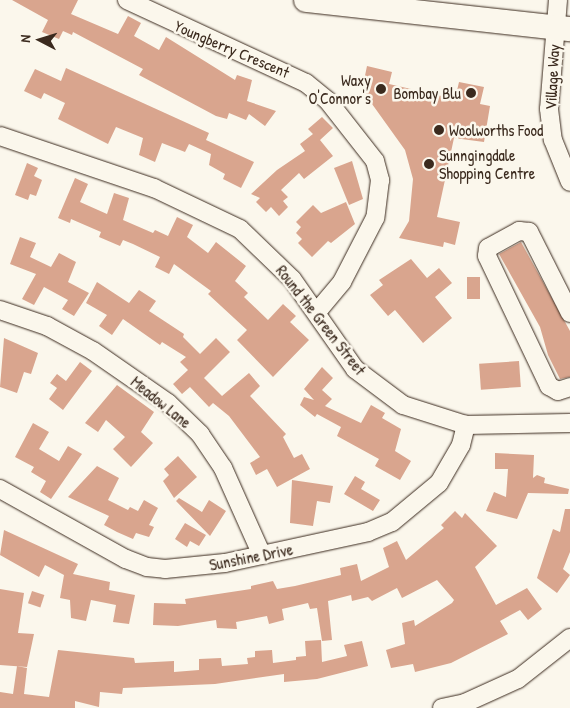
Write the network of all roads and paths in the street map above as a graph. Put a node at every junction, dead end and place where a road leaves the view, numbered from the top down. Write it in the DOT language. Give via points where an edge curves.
graph roads {
  1 [pos="127,0"];
  2 [pos="306,0"];
  3 [pos="558,0"];
  4 [pos="562,29"];
  5 [pos="0,136"];
  6 [pos="570,182"];
  7 [pos="0,310"];
  8 [pos="317,312"];
  9 [pos="570,313"];
  10 [pos="570,387"];
  11 [pos="570,422"];
  12 [pos="466,425"];
  13 [pos="0,489"];
  14 [pos="262,555"];
  15 [pos="570,638"];
  16 [pos="467,705"];
  17 [pos="442,708"];
  1 -- 8 [label="street, Youngberry Crescent" via="306,83 328,101 375,161 380,180 375,218 342,282"];
  2 -- 4 [label="main road"];
  3 -- 4 [label="street, Village Way"];
  4 -- 6 [label="street, Village Way" via="549,109 553,140"];
  5 -- 8 [label="street, Round the Green Street" via="154,188 215,214 269,254"];
  7 -- 14 [label="street, Meadow Lane" via="47,326 93,351 168,403 200,434 223,468"];
  8 -- 12 [label="street, Round the Green Street" via="341,350 373,386 421,413"];
  9 -- 10 [label="street" via="529,232 519,231 488,248 487,256 549,386 558,391"];
  11 -- 12 [label="street, Round the Green Street"];
  12 -- 14 [label="street, Sunshine Drive" via="461,445 439,483 392,522 368,532"];
  13 -- 14 [label="street, Sunshine Drive" via="126,559 147,567 198,567"];
  15 -- 16 [label="street" via="518,679"];
  16 -- 17 [label="street"];
}
